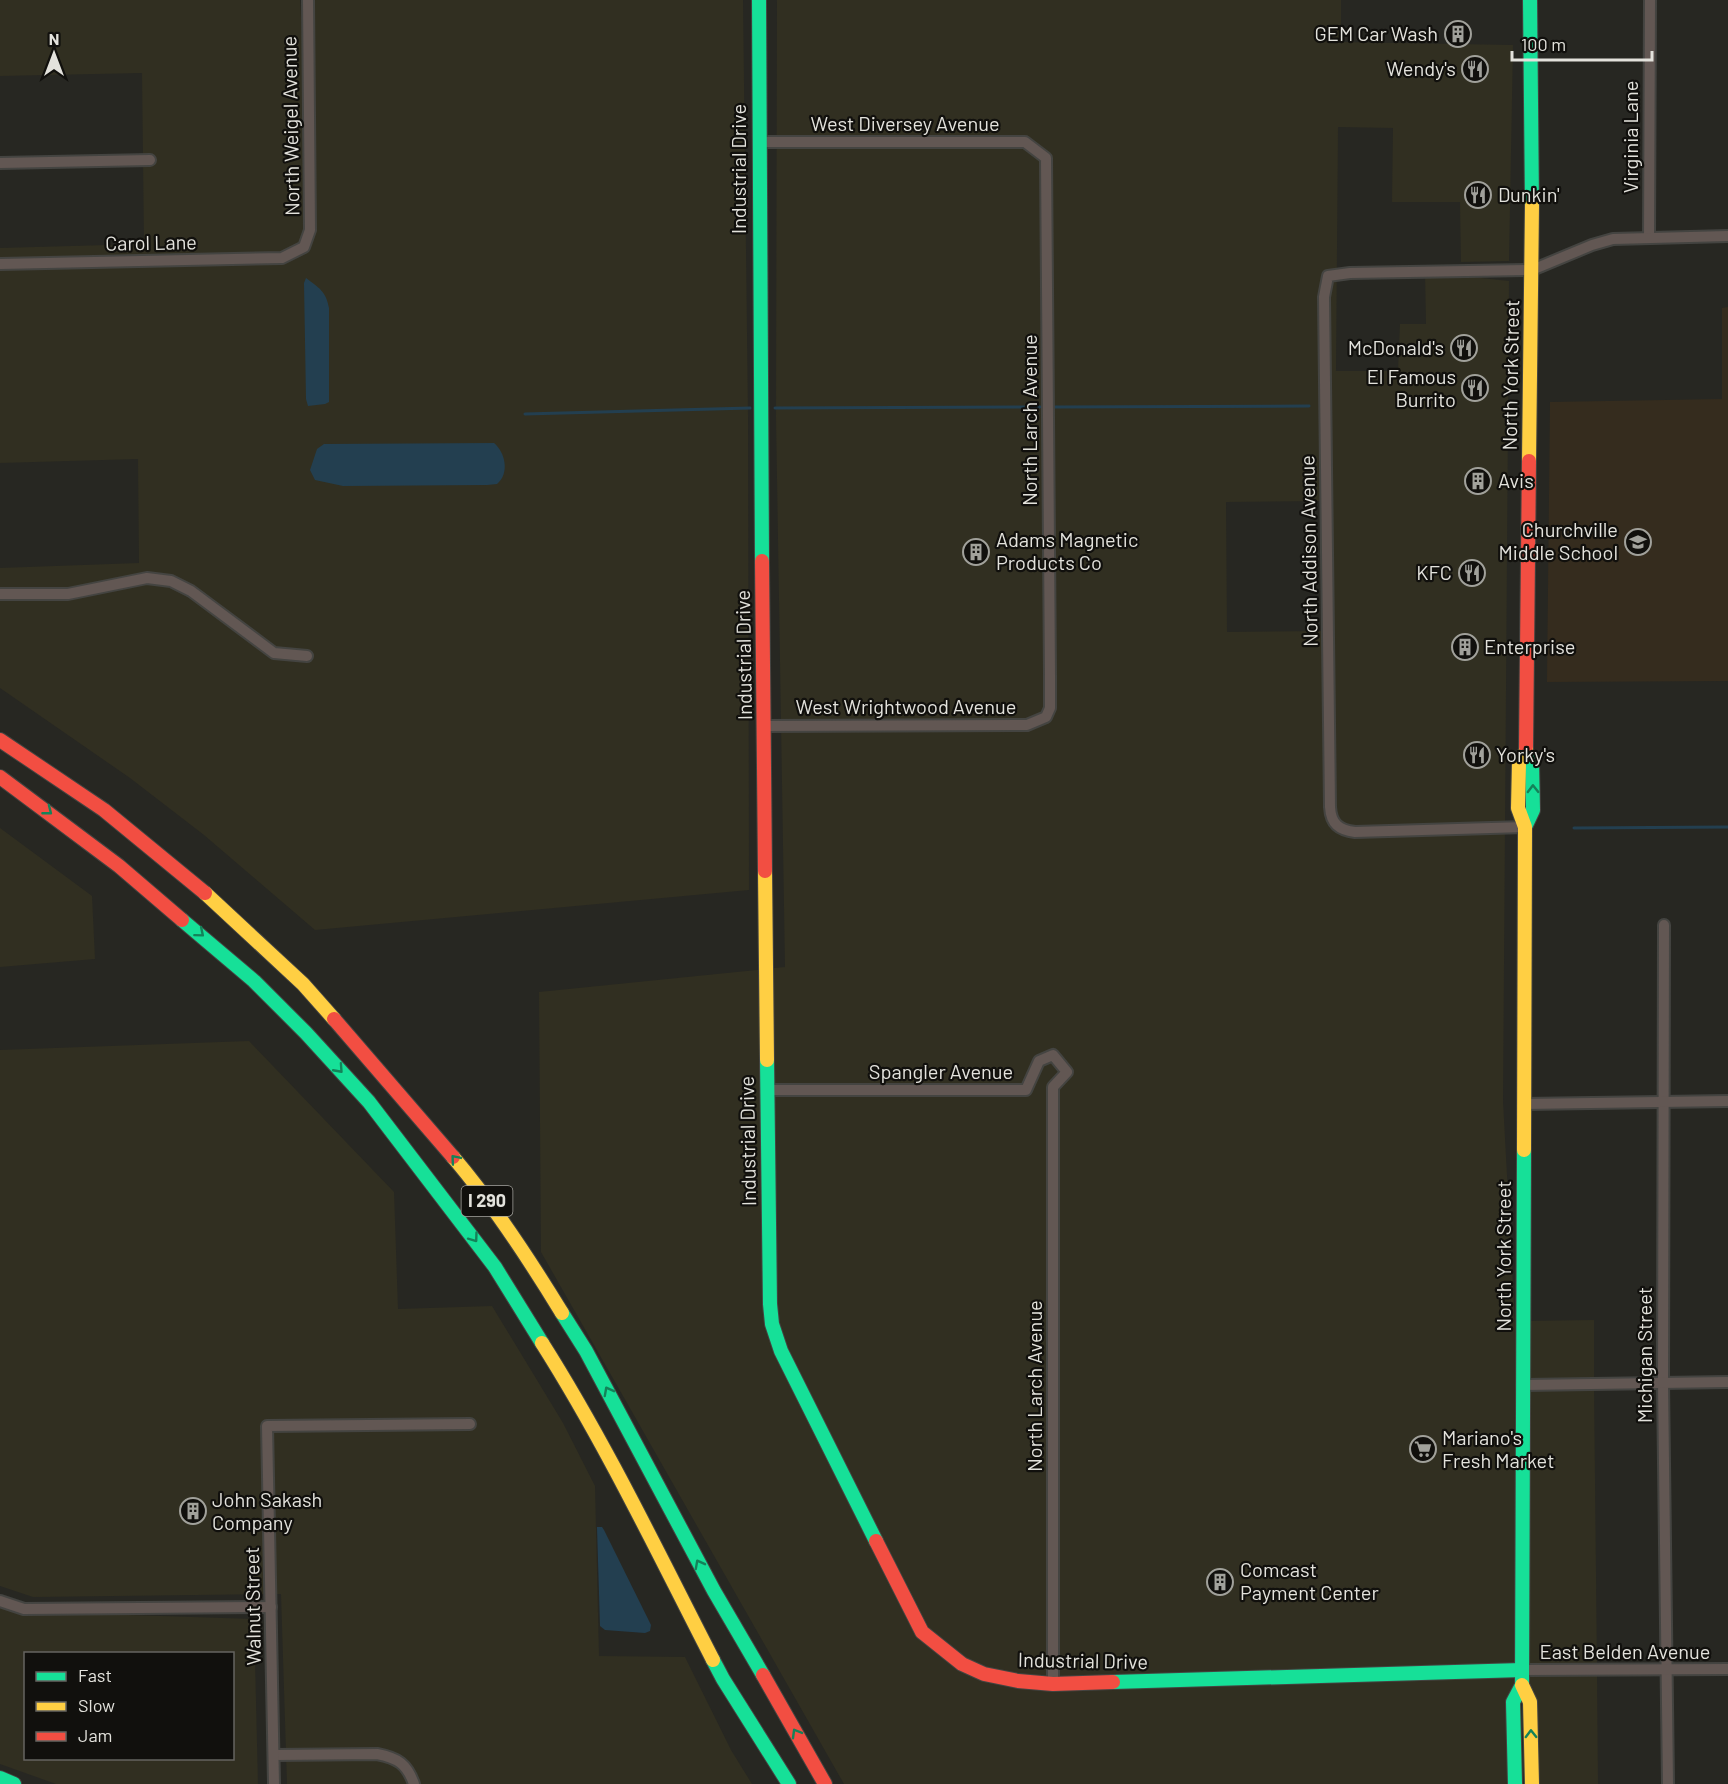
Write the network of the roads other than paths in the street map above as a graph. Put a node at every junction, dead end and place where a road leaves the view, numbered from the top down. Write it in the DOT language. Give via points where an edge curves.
graph roads {
  1 [pos="308,0"];
  2 [pos="759,0"];
  3 [pos="1530,0"];
  4 [pos="1650,0"];
  5 [pos="759,142"];
  6 [pos="1046,158"];
  7 [pos="150,160"];
  8 [pos="0,163"];
  9 [pos="1728,236"];
  10 [pos="1649,238"];
  11 [pos="300,249"];
  12 [pos="0,264"];
  13 [pos="1532,270"];
  14 [pos="0,594"];
  15 [pos="307,656"];
  16 [pos="1046,717"];
  17 [pos="764,726"];
  18 [pos="0,740"];
  19 [pos="0,777"];
  20 [pos="1525,827"];
  21 [pos="1664,925"];
  22 [pos="1053,1087"];
  23 [pos="767,1090"];
  24 [pos="1728,1101"];
  25 [pos="1664,1102"];
  26 [pos="1524,1104"];
  27 [pos="1728,1382"];
  28 [pos="1663,1383"];
  29 [pos="1522,1386"];
  30 [pos="470,1424"];
  31 [pos="0,1601"];
  32 [pos="271,1607"];
  33 [pos="1728,1669"];
  34 [pos="1522,1670"];
  35 [pos="1666,1670"];
  36 [pos="1053,1684"];
  37 [pos="1522,1685"];
  38 [pos="274,1755"];
  39 [pos="0,1778"];
  40 [pos="14,1784"];
  41 [pos="274,1784"];
  42 [pos="414,1784"];
  43 [pos="789,1784"];
  44 [pos="825,1784"];
  45 [pos="1515,1784"];
  46 [pos="1532,1784"];
  47 [pos="1668,1784"];
  1 -- 11 [label="street, North Weigel Avenue" via="310,231"];
  2 -- 5 [label="main road, Industrial Drive"];
  3 -- 13 [label="main road, North York Street"];
  4 -- 10 [label="street, Virginia Lane"];
  5 -- 6 [label="street, West Diversey Avenue" via="1025,142"];
  5 -- 17 [label="main road, Industrial Drive"];
  6 -- 16 [label="street, North Larch Avenue" via="1050,708"];
  7 -- 8 [label="street"];
  9 -- 10 [label="street"];
  10 -- 13 [label="street" via="1613,239"];
  11 -- 12 [label="street, Carol Lane" via="282,258"];
  13 -- 20 [label="main road, North York Street" via="1526,751 1519,763 1518,808"];
  13 -- 20 [label="street, North Addison Avenue" via="1328,276 1324,306 1329,807 1334,824 1355,832"];
  14 -- 15 [label="street" via="68,594 147,578 171,580 274,653"];
  16 -- 17 [label="street, West Wrightwood Avenue" via="1027,725"];
  17 -- 23 [label="main road, Industrial Drive"];
  44 -- 18 [label="main road, I 290, one-way" via="714,1592 586,1351 523,1250 471,1178 381,1071 268,950 104,810"];
  19 -- 43 [label="main road, I 290, one-way" via="119,866 254,981 369,1102 495,1267 563,1376 723,1680"];
  20 -- 26 [label="main road, North York Street"];
  21 -- 25 [label="street, Michigan Street"];
  22 -- 23 [label="street, Spangler Avenue" via="1067,1072 1053,1055 1039,1061 1026,1090"];
  22 -- 36 [label="street, North Larch Avenue"];
  23 -- 36 [label="main road, Industrial Drive" via="770,1304 781,1351 922,1632 961,1664 1021,1683"];
  24 -- 25 [label="street"];
  25 -- 26 [label="street"];
  25 -- 28 [label="street, Michigan Street"];
  26 -- 29 [label="main road, North York Street"];
  27 -- 28 [label="street"];
  28 -- 29 [label="street"];
  28 -- 35 [label="street, Michigan Street"];
  29 -- 34 [label="main road, North York Street"];
  30 -- 32 [label="street, Walnut Street" via="267,1426"];
  31 -- 32 [label="street" via="24,1609"];
  32 -- 38 [label="street, Walnut Street"];
  33 -- 35 [label="street, East Belden Avenue"];
  34 -- 35 [label="street, East Belden Avenue"];
  34 -- 36 [label="main road, Industrial Drive"];
  34 -- 37 [label="main road, North York Street"];
  35 -- 47 [label="street, Michigan Street"];
  37 -- 45 [label="main road, North York Street" via="1513,1702"];
  46 -- 37 [label="main road, North York Street, one-way" via="1530,1702"];
  38 -- 41 [label="street, Walnut Street"];
  38 -- 42 [label="street" via="377,1754 391,1757 409,1770"];
  39 -- 40 [label="main road"];
}
